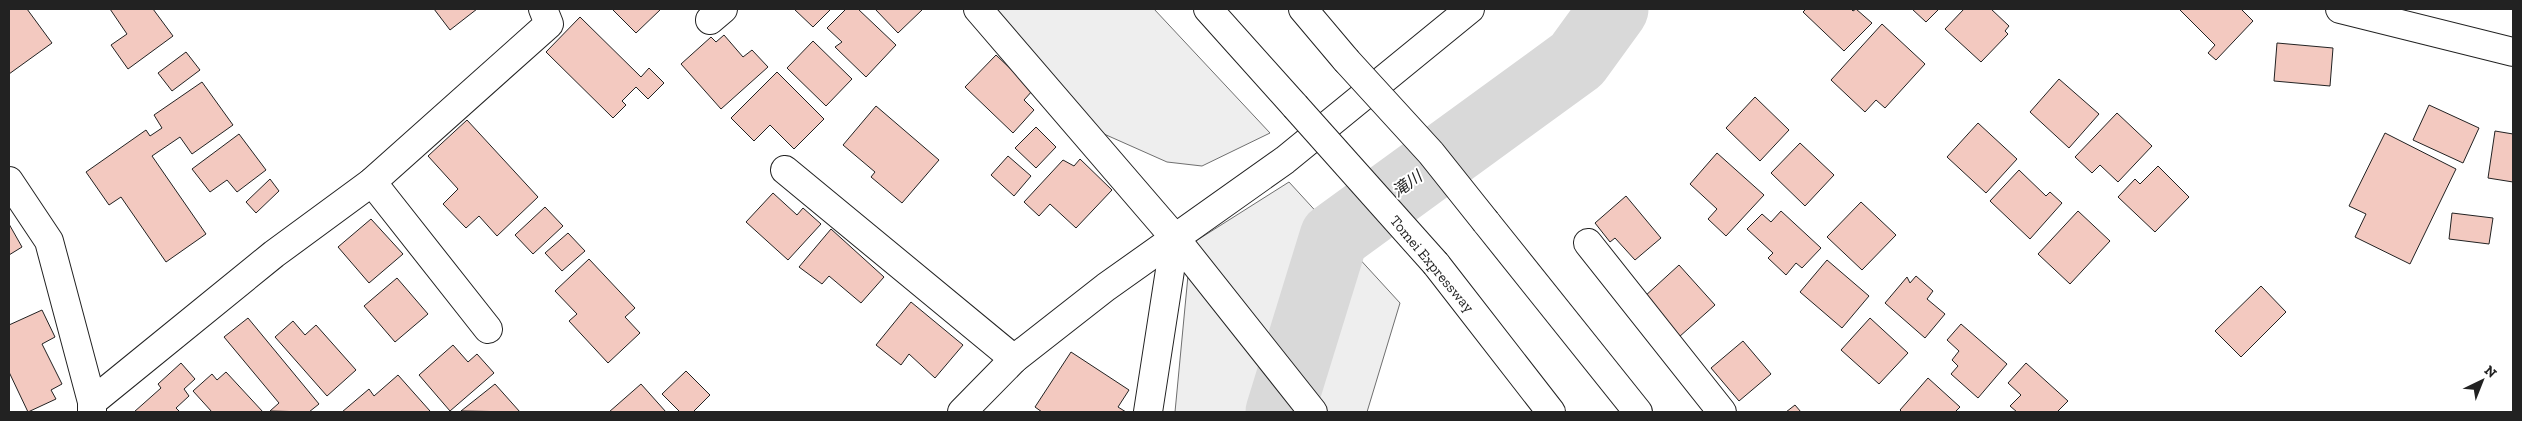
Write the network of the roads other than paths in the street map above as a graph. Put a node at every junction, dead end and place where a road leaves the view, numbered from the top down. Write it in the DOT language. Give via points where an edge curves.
graph roads {
  1 [pos="543,9"];
  2 [pos="978,9"];
  3 [pos="1208,9"];
  4 [pos="1303,9"];
  5 [pos="1470,9"];
  6 [pos="2340,9"];
  7 [pos="2513,52"];
  8 [pos="785,170"];
  9 [pos="9,181"];
  10 [pos="372,182"];
  11 [pos="1175,238"];
  12 [pos="1588,243"];
  13 [pos="488,329"];
  14 [pos="1014,359"];
  15 [pos="92,407"];
  16 [pos="962,412"];
  17 [pos="1148,412"];
  18 [pos="1313,412"];
  19 [pos="1550,412"];
  20 [pos="1638,412"];
  21 [pos="1722,412"];
  1 -- 10 [label="main road" via="549,24"];
  2 -- 11 [label="main road"];
  3 -- 19 [label="main road, Tomei Expressway, bridge" via="1436,264"];
  4 -- 20 [label="main road, bridge" via="1431,154"];
  5 -- 11 [label="main road" via="1285,160"];
  6 -- 7 [label="main road"];
  8 -- 14 [label="main road"];
  9 -- 15 [label="main road" via="49,240"];
  10 -- 13 [label="main road"];
  10 -- 15 [label="main road" via="274,254"];
  11 -- 14 [label="main road"];
  11 -- 17 [label="main road"];
  11 -- 18 [label="main road"];
  12 -- 21 [label="main road"];
  14 -- 16 [label="main road"];
}
